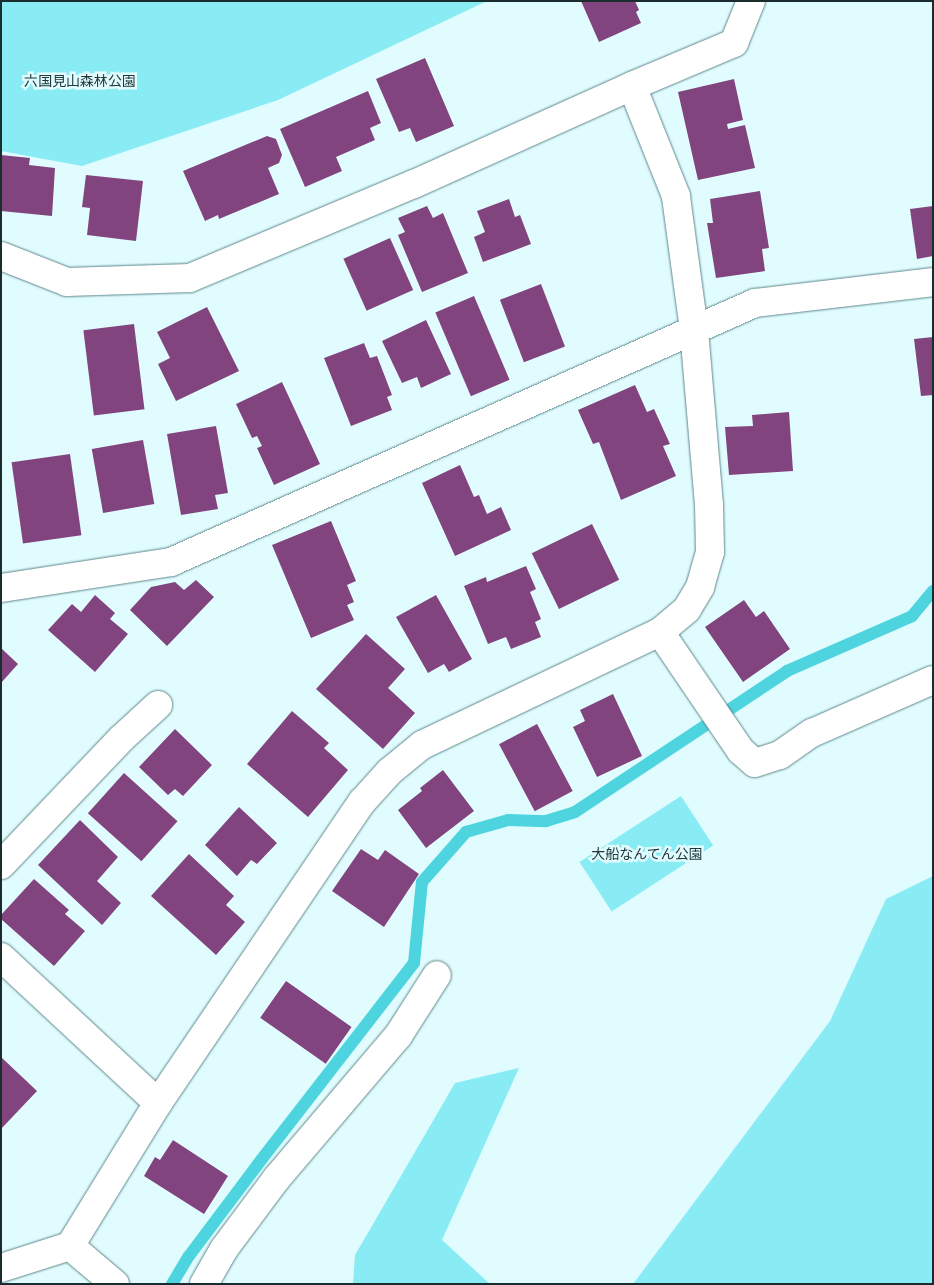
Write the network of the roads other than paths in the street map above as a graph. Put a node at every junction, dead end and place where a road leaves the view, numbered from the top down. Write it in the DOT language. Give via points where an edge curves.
graph roads {
  1 [pos="751,1"];
  2 [pos="632,86"];
  3 [pos="1,256"];
  4 [pos="933,282"];
  5 [pos="694,330"];
  6 [pos="1,588"];
  7 [pos="660,632"];
  8 [pos="933,680"];
  9 [pos="158,705"];
  10 [pos="1,865"];
  11 [pos="1,957"];
  12 [pos="437,975"];
  13 [pos="158,1104"];
  14 [pos="70,1246"];
  15 [pos="1,1268"];
  16 [pos="116,1284"];
  17 [pos="204,1284"];
  1 -- 2 [label="street" via="734,44"];
  2 -- 3 [label="street" via="414,184 190,278 67,282"];
  2 -- 5 [label="street" via="676,196"];
  4 -- 5 [label="street" via="755,302"];
  5 -- 6 [label="street" via="171,562"];
  5 -- 7 [label="street" via="710,552 700,586 687,610"];
  7 -- 8 [label="street" via="741,751 755,763 780,755 812,733"];
  7 -- 13 [label="street" via="422,745 389,772 362,802"];
  9 -- 10 [label="street" via="122,738"];
  11 -- 13 [label="street"];
  12 -- 17 [label="street" via="398,1036 277,1178 224,1249"];
  13 -- 14 [label="street"];
  14 -- 15 [label="street"];
  14 -- 16 [label="street"];
}
